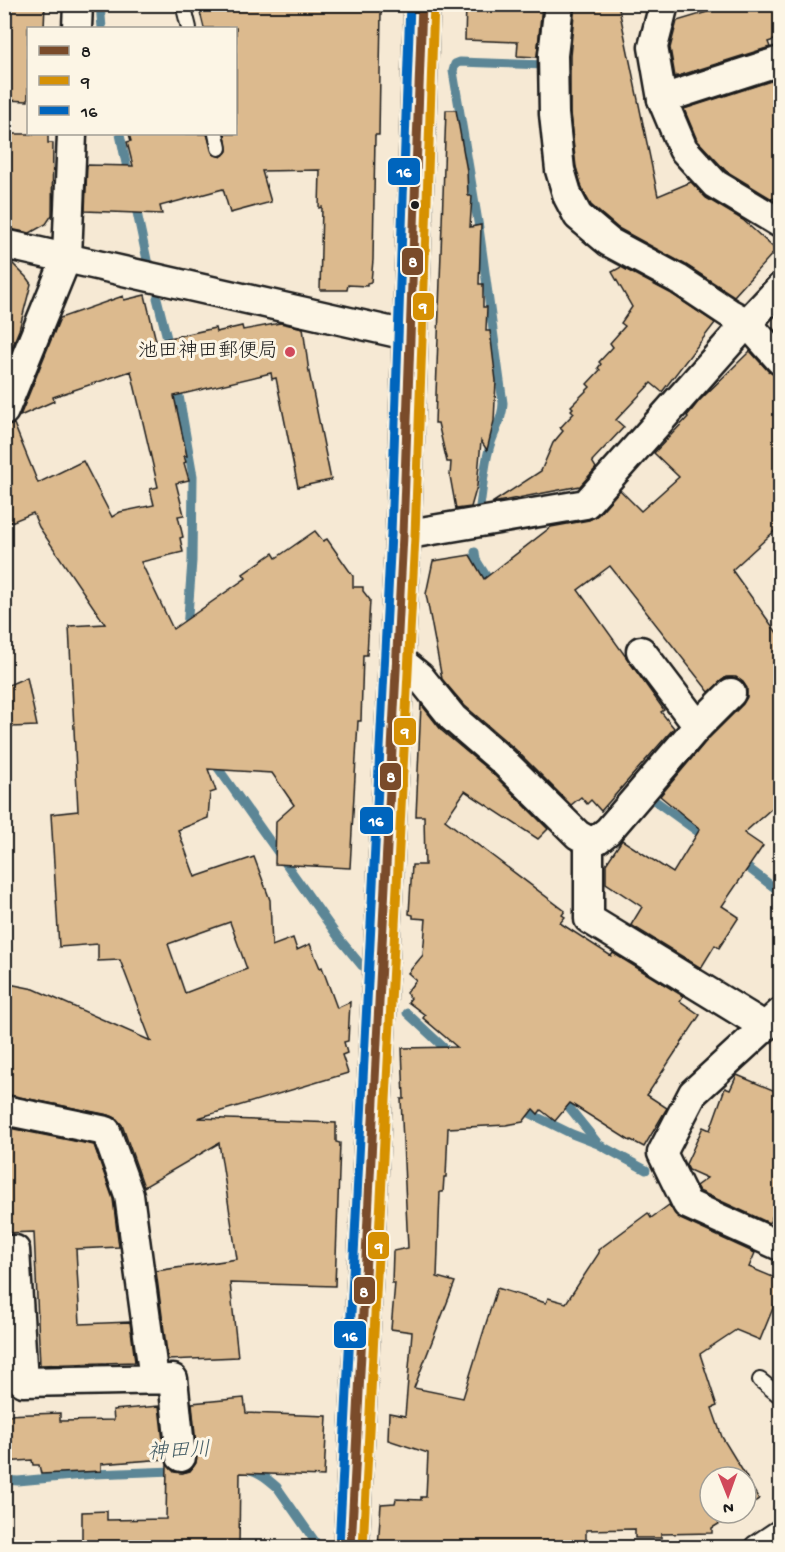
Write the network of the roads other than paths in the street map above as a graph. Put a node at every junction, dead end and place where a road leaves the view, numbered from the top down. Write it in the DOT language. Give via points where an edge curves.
graph roads {
  1 [pos="78,4"];
  2 [pos="183,4"];
  3 [pos="422,4"];
  4 [pos="559,4"];
  5 [pos="664,4"];
  6 [pos="77,27"];
  7 [pos="189,27"];
  8 [pos="780,62"];
  9 [pos="662,99"];
  10 [pos="72,135"];
  11 [pos="216,135"];
  12 [pos="219,148"];
  13 [pos="780,223"];
  14 [pos="4,244"];
  15 [pos="67,257"];
  16 [pos="780,288"];
  17 [pos="747,323"];
  18 [pos="411,336"];
  19 [pos="780,360"];
  20 [pos="4,411"];
  21 [pos="403,535"];
  22 [pos="641,651"];
  23 [pos="397,658"];
  24 [pos="731,693"];
  25 [pos="698,726"];
  26 [pos="589,841"];
  27 [pos="772,1020"];
  28 [pos="4,1110"];
  29 [pos="780,1246"];
  30 [pos="4,1250"];
  31 [pos="154,1379"];
  32 [pos="760,1380"];
  33 [pos="780,1396"];
  34 [pos="181,1457"];
  35 [pos="780,1526"];
  36 [pos="351,1548"];
  37 [pos="752,1548"];
  1 -- 6 [label="street"];
  2 -- 7 [label="lane"];
  3 -- 18 [label="street"];
  4 -- 17 [label="street" via="553,55 554,114 560,170 578,216 609,242 678,279"];
  5 -- 9 [label="street" via="653,47"];
  8 -- 9 [label="street"];
  9 -- 13 [label="street" via="683,148 715,184"];
  10 -- 15 [label="street"];
  11 -- 12 [label="lane"];
  14 -- 15 [label="street"];
  15 -- 18 [label="street"];
  15 -- 20 [label="street"];
  16 -- 17 [label="street"];
  17 -- 19 [label="street"];
  17 -- 21 [label="street" via="585,504"];
  18 -- 21 [label="street"];
  21 -- 23 [label="street"];
  22 -- 25 [label="street"];
  23 -- 26 [label="street" via="420,677 453,718"];
  23 -- 36 [label="street"];
  24 -- 25 [label="street"];
  25 -- 26 [label="street" via="608,831"];
  26 -- 27 [label="street" via="589,919"];
  27 -- 29 [label="street" via="693,1093 662,1153 687,1204"];
  28 -- 31 [label="street" via="106,1131 129,1195"];
  30 -- 31 [label="street" via="15,1250 23,1382"];
  31 -- 34 [label="street" via="173,1378"];
  32 -- 33 [label="lane"];
  35 -- 37 [label="lane"];
}
